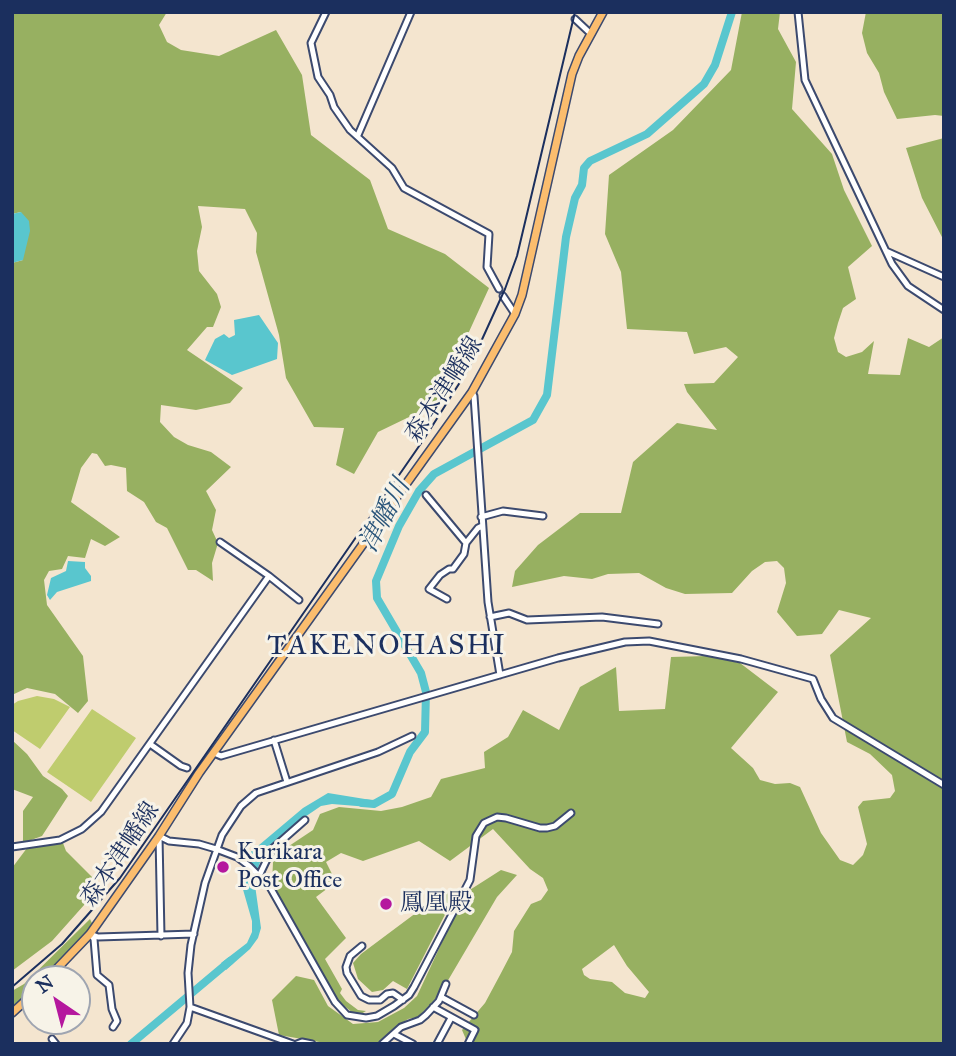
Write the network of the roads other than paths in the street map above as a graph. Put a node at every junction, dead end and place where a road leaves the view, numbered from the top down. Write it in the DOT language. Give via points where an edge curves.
graph roads {
  1 [pos="326,12"];
  2 [pos="411,12"];
  3 [pos="604,12"];
  4 [pos="798,12"];
  5 [pos="575,19"];
  6 [pos="591,34"];
  7 [pos="358,135"];
  8 [pos="886,251"];
  9 [pos="944,277"];
  10 [pos="499,289"];
  11 [pos="503,296"];
  12 [pos="944,310"];
  13 [pos="515,314"];
  14 [pos="472,392"];
  15 [pos="426,495"];
  16 [pos="542,516"];
  17 [pos="481,517"];
  18 [pos="482,526"];
  19 [pos="220,542"];
  20 [pos="466,543"];
  21 [pos="269,576"];
  22 [pos="447,599"];
  23 [pos="299,600"];
  24 [pos="490,617"];
  25 [pos="658,625"];
  26 [pos="499,676"];
  27 [pos="412,736"];
  28 [pos="274,740"];
  29 [pos="150,744"];
  30 [pos="214,753"];
  31 [pos="187,768"];
  32 [pos="287,782"];
  33 [pos="944,785"];
  34 [pos="571,813"];
  35 [pos="305,820"];
  36 [pos="159,836"];
  37 [pos="12,847"];
  38 [pos="216,849"];
  39 [pos="259,876"];
  40 [pos="90,934"];
  41 [pos="194,934"];
  42 [pos="161,936"];
  43 [pos="362,946"];
  44 [pos="60,965"];
  45 [pos="446,984"];
  46 [pos="441,997"];
  47 [pos="403,1000"];
  48 [pos="190,1007"];
  49 [pos="433,1007"];
  50 [pos="474,1015"];
  51 [pos="451,1018"];
  52 [pos="113,1027"];
  53 [pos="394,1034"];
  54 [pos="173,1044"];
  55 [pos="295,1044"];
  56 [pos="312,1044"];
  57 [pos="382,1044"];
  58 [pos="413,1044"];
  59 [pos="437,1044"];
  60 [pos="468,1044"];
  1 -- 7 [label="street" via="311,43 318,77 334,107"];
  2 -- 7 [label="street"];
  3 -- 6 [label="main road, 森本津幡線"];
  4 -- 8 [label="street" via="804,80"];
  5 -- 6 [label="street"];
  6 -- 13 [label="main road, 森本津幡線" via="572,74"];
  7 -- 10 [label="street" via="392,168 404,188 489,234 487,267"];
  8 -- 9 [label="street"];
  8 -- 12 [label="street" via="908,286"];
  11 -- 13 [label="street"];
  13 -- 14 [label="main road, 森本津幡線"];
  14 -- 17 [label="street"];
  14 -- 30 [label="main road, 森本津幡線"];
  15 -- 20 [label="street"];
  16 -- 17 [label="street" via="503,511"];
  17 -- 18 [label="street"];
  18 -- 20 [label="street"];
  18 -- 24 [label="street"];
  19 -- 21 [label="street"];
  20 -- 22 [label="street" via="453,569 440,575 429,589"];
  21 -- 23 [label="street"];
  21 -- 29 [label="street"];
  24 -- 25 [label="street" via="509,613 527,620 602,617"];
  24 -- 26 [label="street"];
  26 -- 28 [label="street"];
  26 -- 33 [label="street" via="625,642 649,641 741,659 813,679 833,718"];
  27 -- 32 [label="street"];
  28 -- 30 [label="street" via="221,756"];
  28 -- 32 [label="street"];
  29 -- 31 [label="street"];
  29 -- 37 [label="street" via="101,812 82,829 60,840"];
  30 -- 36 [label="main road, 森本津幡線"];
  32 -- 38 [label="street" via="249,798"];
  34 -- 47 [label="street" via="547,828 497,817 479,828 470,880"];
  35 -- 39 [label="street" via="272,849"];
  36 -- 38 [label="street"];
  36 -- 40 [label="main road, 森本津幡線"];
  36 -- 42 [label="street"];
  38 -- 39 [label="street" via="237,858"];
  38 -- 41 [label="street"];
  39 -- 47 [label="street" via="347,1015 377,1016"];
  40 -- 42 [label="street"];
  40 -- 44 [label="main road, 森本津幡線"];
  40 -- 52 [label="street" via="97,975 109,985 117,1021"];
  41 -- 42 [label="street"];
  41 -- 48 [label="street"];
  43 -- 47 [label="street" via="346,967 361,996 380,1000 393,993"];
  45 -- 46 [label="street"];
  46 -- 49 [label="street"];
  46 -- 50 [label="street"];
  48 -- 54 [label="street" via="187,1023"];
  48 -- 55 [label="street"];
  49 -- 51 [label="street"];
  49 -- 53 [label="street"];
  51 -- 59 [label="street"];
  51 -- 60 [label="street" via="475,1030"];
  53 -- 57 [label="street"];
  53 -- 58 [label="street"];
  55 -- 56 [label="street"];
}
